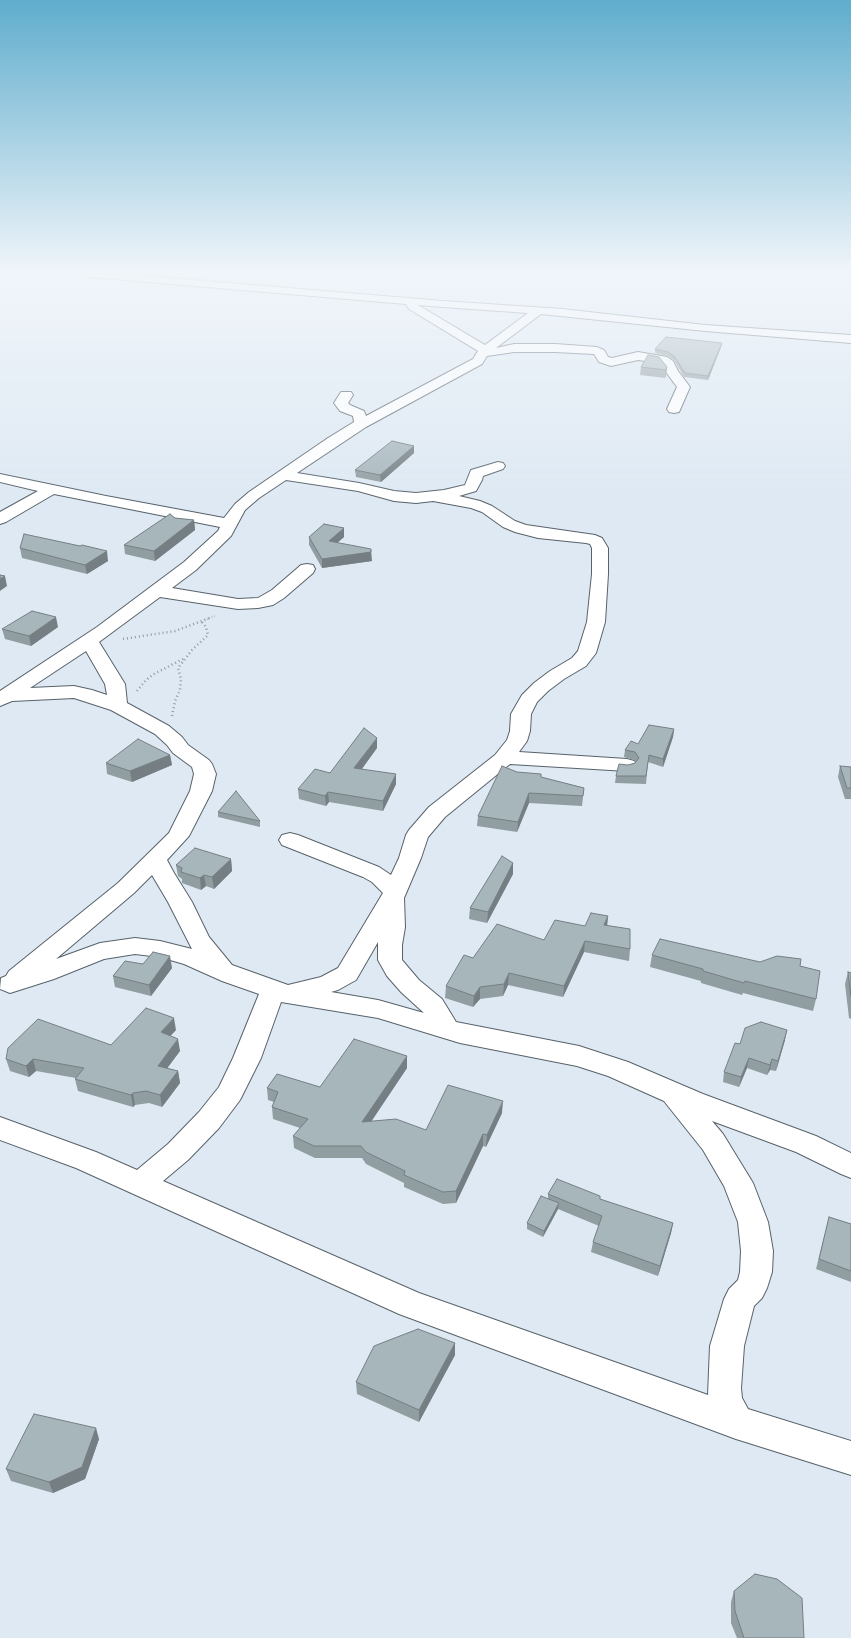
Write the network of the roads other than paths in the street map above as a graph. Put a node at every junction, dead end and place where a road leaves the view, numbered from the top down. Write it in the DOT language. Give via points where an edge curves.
graph roads {
  1 [pos="496,350"];
  2 [pos="589,350"];
  3 [pos="484,352"];
  4 [pos="346,395"];
  5 [pos="674,408"];
  6 [pos="361,424"];
  7 [pos="498,466"];
  8 [pos="284,475"];
  9 [pos="0,478"];
  10 [pos="50,490"];
  11 [pos="432,496"];
  12 [pos="0,519"];
  13 [pos="230,524"];
  14 [pos="307,569"];
  15 [pos="157,591"];
  16 [pos="89,644"];
  17 [pos="2,698"];
  18 [pos="118,705"];
  19 [pos="504,758"];
  20 [pos="628,765"];
  21 [pos="290,840"];
  22 [pos="155,858"];
  23 [pos="393,894"];
  24 [pos="224,972"];
  25 [pos="5,988"];
  26 [pos="279,992"];
  27 [pos="447,1029"];
  28 [pos="673,1093"];
  29 [pos="0,1128"];
  30 [pos="851,1166"];
  31 [pos="140,1184"];
  32 [pos="736,1422"];
  33 [pos="851,1458"];
  1 -- 3 [label="street"];
  2 -- 5 [label="street" via="597,351 602,359 611,362 638,356 663,360 669,364 684,388"];
  3 -- 6 [label="street" via="478,361 464,370"];
  4 -- 6 [label="street" via="341,403 345,408 359,414"];
  6 -- 8 [label="street"];
  7 -- 11 [label="street" via="476,473 471,488"];
  8 -- 11 [label="street" via="359,487 394,496"];
  8 -- 13 [label="street" via="240,507"];
  9 -- 10 [label="street"];
  10 -- 12 [label="street"];
  10 -- 13 [label="street"];
  11 -- 19 [label="street" via="475,504 521,529 589,538 596,541 600,548 596,622 587,653 579,662 540,687 529,698 520,714 517,741"];
  13 -- 15 [label="street" via="211,547"];
  14 -- 15 [label="street" via="267,601 248,604"];
  15 -- 16 [label="street"];
  16 -- 17 [label="street"];
  16 -- 18 [label="street" via="95,649 115,684"];
  17 -- 18 [label="street" via="74,692"];
  18 -- 22 [label="street" via="162,730 180,749 202,764 205,774 201,791 178,836"];
  19 -- 20 [label="street"];
  19 -- 23 [label="street" via="437,812 417,835 410,858"];
  21 -- 23 [label="street" via="371,872 383,880"];
  22 -- 24 [label="street" via="199,941"];
  22 -- 25 [label="street" via="126,888"];
  23 -- 26 [label="street" via="347,974 329,984"];
  23 -- 27 [label="street" via="390,960 405,981 432,1006"];
  24 -- 25 [label="street" via="193,958 160,949 135,946 100,951"];
  24 -- 26 [label="street"];
  26 -- 27 [label="street" via="378,1009"];
  26 -- 31 [label="street" via="230,1093 189,1141"];
  27 -- 28 [label="street" via="579,1056 618,1069"];
  28 -- 30 [label="street" via="806,1144"];
  28 -- 32 [label="street" via="713,1142 738,1183 752,1222 758,1251 756,1272 750,1288 740,1299 727,1346 725,1399"];
  29 -- 31 [label="street" via="86,1160"];
  31 -- 32 [label="street" via="410,1304"];
  32 -- 33 [label="street"];
}
